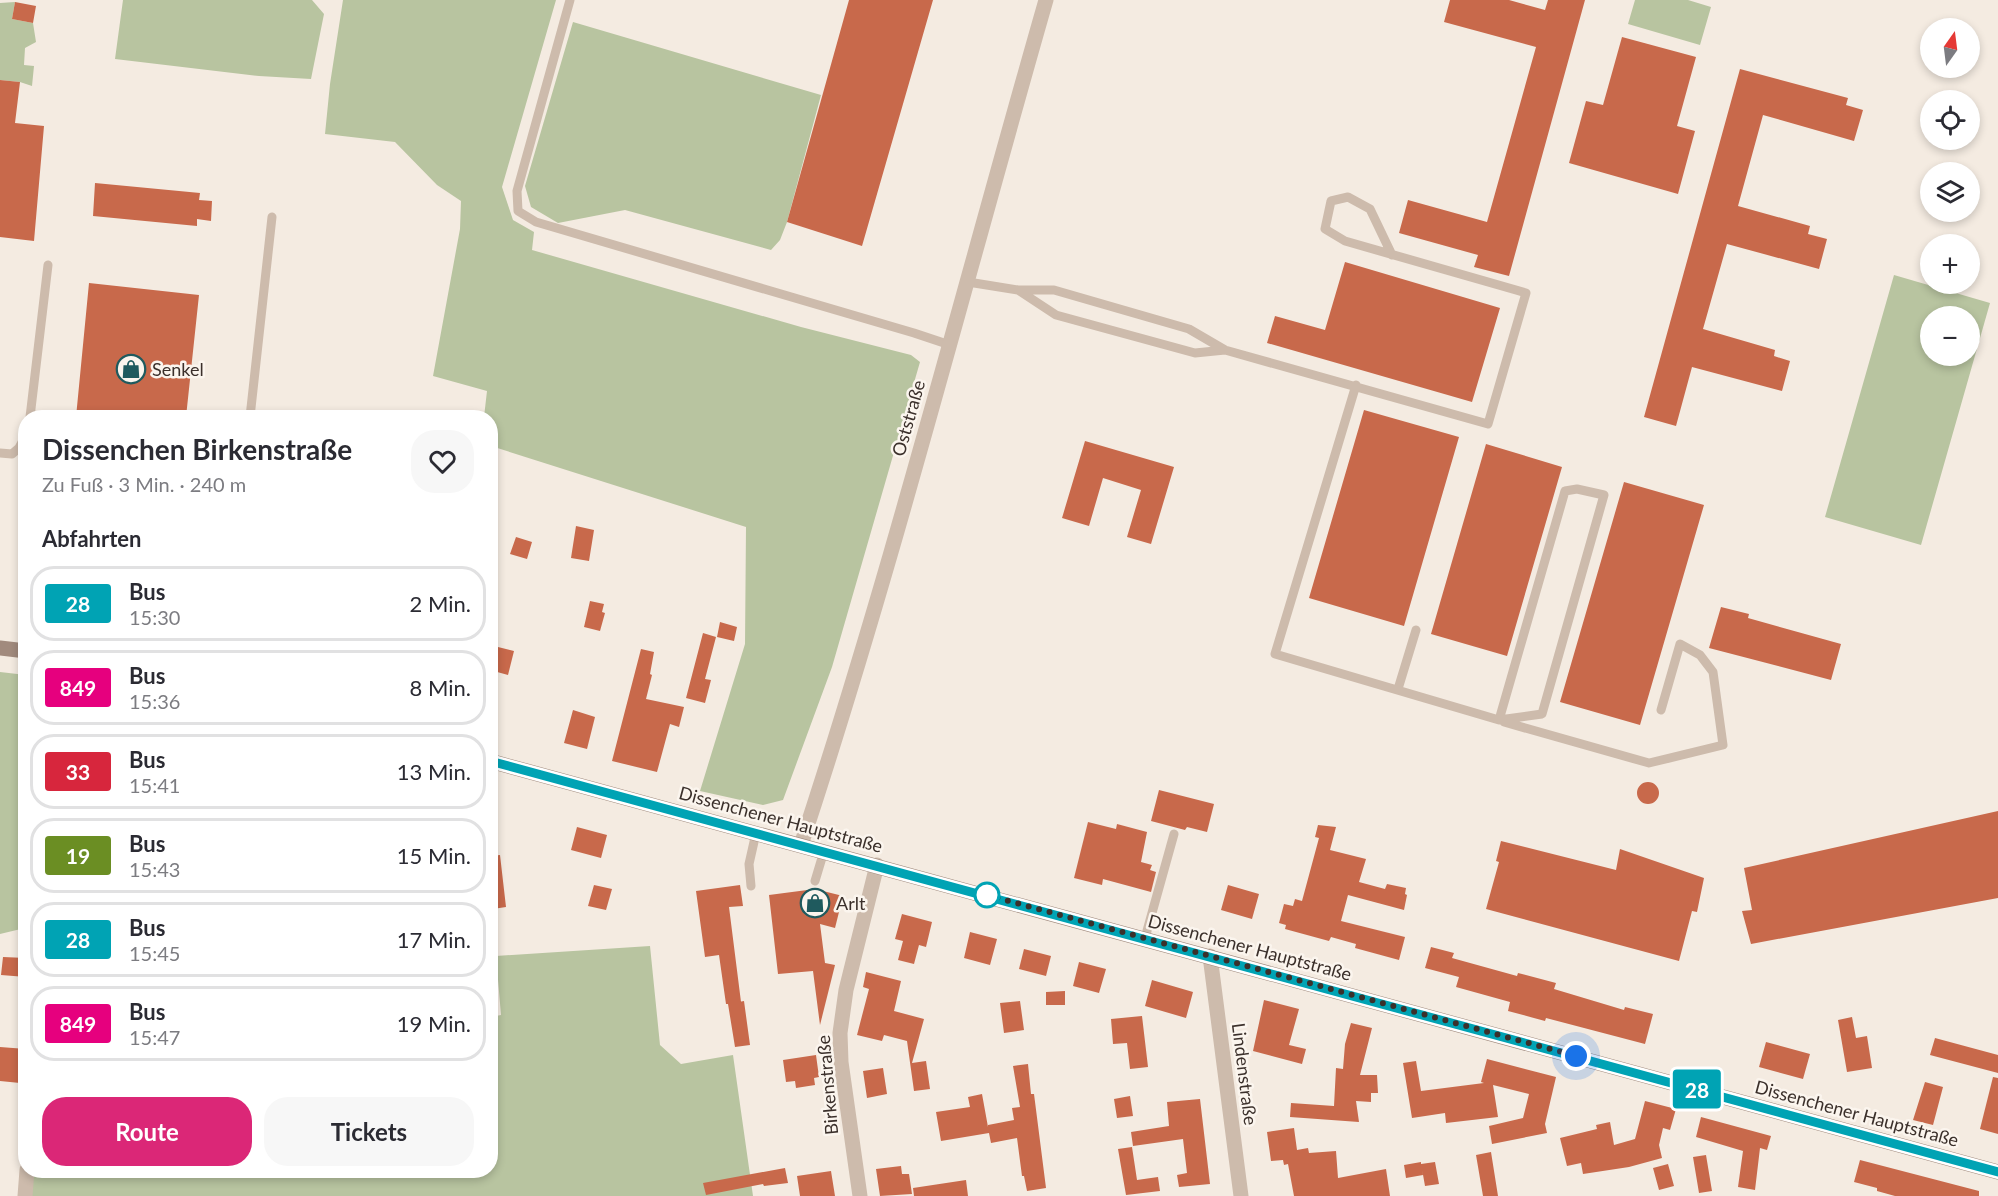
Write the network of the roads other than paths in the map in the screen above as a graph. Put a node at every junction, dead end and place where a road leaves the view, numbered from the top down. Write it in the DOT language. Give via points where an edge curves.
graph roads {
  1 [pos="570,0"];
  2 [pos="1043,1"];
  3 [pos="272,217"];
  4 [pos="1392,255"];
  5 [pos="48,265"];
  6 [pos="968,282"];
  7 [pos="1018,290"];
  8 [pos="950,345"];
  9 [pos="1225,350"];
  10 [pos="1356,386"];
  11 [pos="31,410"];
  12 [pos="251,410"];
  13 [pos="18,449"];
  14 [pos="0,453"];
  15 [pos="1416,630"];
  16 [pos="0,648"];
  17 [pos="18,650"];
  18 [pos="1398,689"];
  19 [pos="1661,710"];
  20 [pos="1499,720"];
  21 [pos="498,763"];
  22 [pos="756,833"];
  23 [pos="1174,834"];
  24 [pos="801,845"];
  25 [pos="824,851"];
  26 [pos="877,865"];
  27 [pos="815,881"];
  28 [pos="751,886"];
  29 [pos="1145,939"];
  30 [pos="1210,956"];
  31 [pos="1998,1172"];
  32 [pos="26,1178"];
  33 [pos="25,1196"];
  34 [pos="860,1196"];
  35 [pos="1241,1196"];
  1 -- 8 [label="lane" via="517,191 518,211 536,222"];
  2 -- 6 [label="street, Oststraße"];
  3 -- 12 [label="lane"];
  4 -- 4 [label="lane" via="1370,209 1348,197 1330,201 1325,229 1345,241"];
  4 -- 10 [label="lane" via="1526,293 1488,424"];
  5 -- 11 [label="lane"];
  6 -- 7 [label="lane"];
  6 -- 8 [label="street, Oststraße"];
  7 -- 9 [label="lane" via="1054,290 1132,312 1189,329"];
  7 -- 9 [label="lane" via="1056,315 1196,353"];
  8 -- 24 [label="street, Oststraße"];
  9 -- 10 [label="lane"];
  10 -- 18 [label="lane" via="1275,654"];
  13 -- 14 [label="lane" via="12,454"];
  15 -- 18 [label="lane"];
  16 -- 17 [label="main road"];
  18 -- 20 [label="lane"];
  19 -- 20 [label="lane" via="1680,644 1700,656 1713,672 1723,745 1649,763"];
  20 -- 20 [label="lane" via="1564,491 1576,489 1604,495 1542,714"];
  21 -- 22 [label="main road, Dissenchener Hauptstraße"];
  22 -- 24 [label="main road, Dissenchener Hauptstraße"];
  22 -- 28 [label="lane" via="749,864"];
  23 -- 29 [label="lane"];
  24 -- 25 [label="main road, Dissenchener Hauptstraße"];
  25 -- 26 [label="main road, Dissenchener Hauptstraße"];
  25 -- 27 [label="lane"];
  26 -- 29 [label="main road, Dissenchener Hauptstraße"];
  26 -- 34 [label="street, Birkenstraße" via="846,990 840,1032"];
  29 -- 30 [label="main road, Dissenchener Hauptstraße"];
  30 -- 31 [label="main road, Dissenchener Hauptstraße"];
  30 -- 35 [label="street, Lindenstraße"];
  32 -- 33 [label="street"];
}
